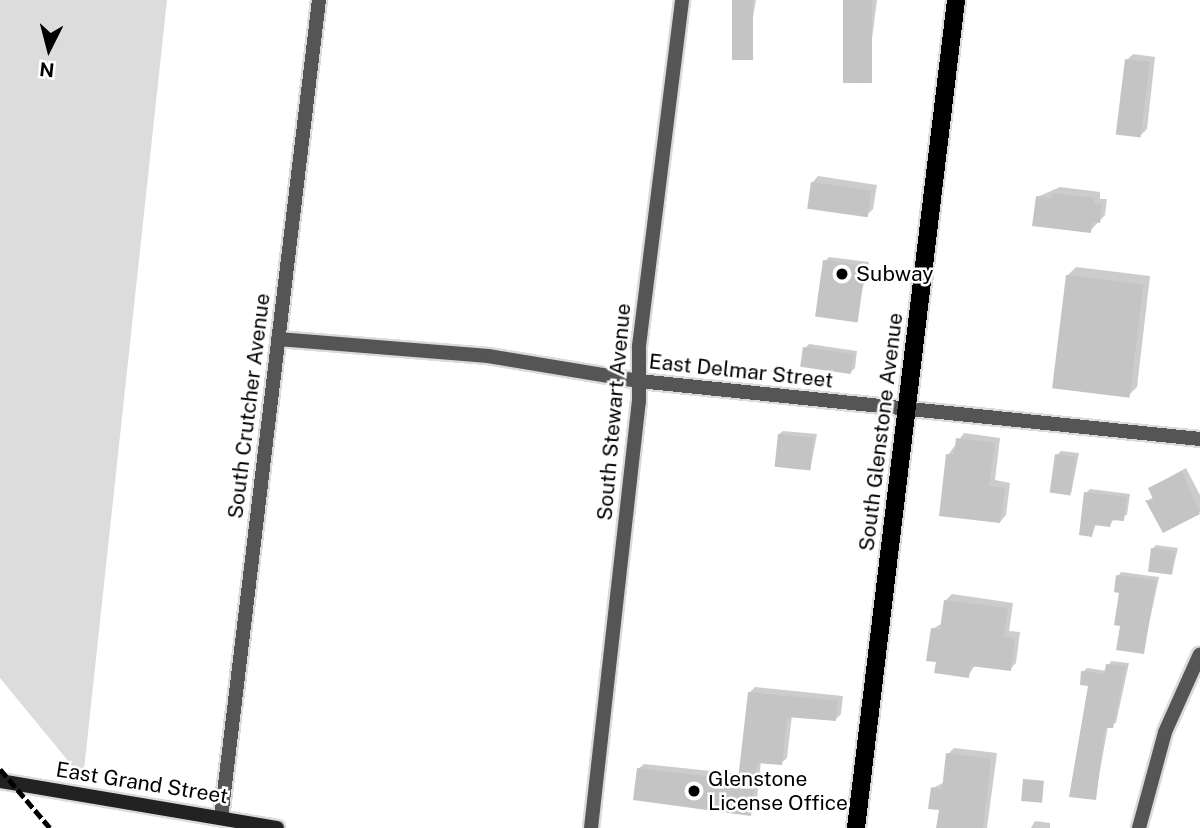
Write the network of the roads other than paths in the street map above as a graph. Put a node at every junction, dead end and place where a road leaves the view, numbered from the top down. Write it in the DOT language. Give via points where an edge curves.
graph roads {
  1 [pos="319,0"];
  2 [pos="682,0"];
  3 [pos="956,0"];
  4 [pos="278,339"];
  5 [pos="639,381"];
  6 [pos="906,409"];
  7 [pos="1200,439"];
  8 [pos="1200,654"];
  9 [pos="0,781"];
  10 [pos="221,818"];
  11 [pos="276,828"];
  12 [pos="591,828"];
  13 [pos="856,828"];
  14 [pos="1139,828"];
  1 -- 4 [label="street, South Crutcher Avenue"];
  2 -- 5 [label="street, South Stewart Avenue" via="639,346"];
  3 -- 6 [label="main road, South Glenstone Avenue"];
  4 -- 5 [label="street, East Delmar Street" via="488,356"];
  4 -- 10 [label="street, South Crutcher Avenue"];
  5 -- 6 [label="street, East Delmar Street"];
  5 -- 12 [label="street, South Stewart Avenue"];
  6 -- 7 [label="street, East Delmar Street"];
  6 -- 13 [label="main road, South Glenstone Avenue"];
  8 -- 14 [label="street" via="1165,732"];
  9 -- 10 [label="main road, East Grand Street"];
  10 -- 11 [label="main road, East Grand Street"];
}
